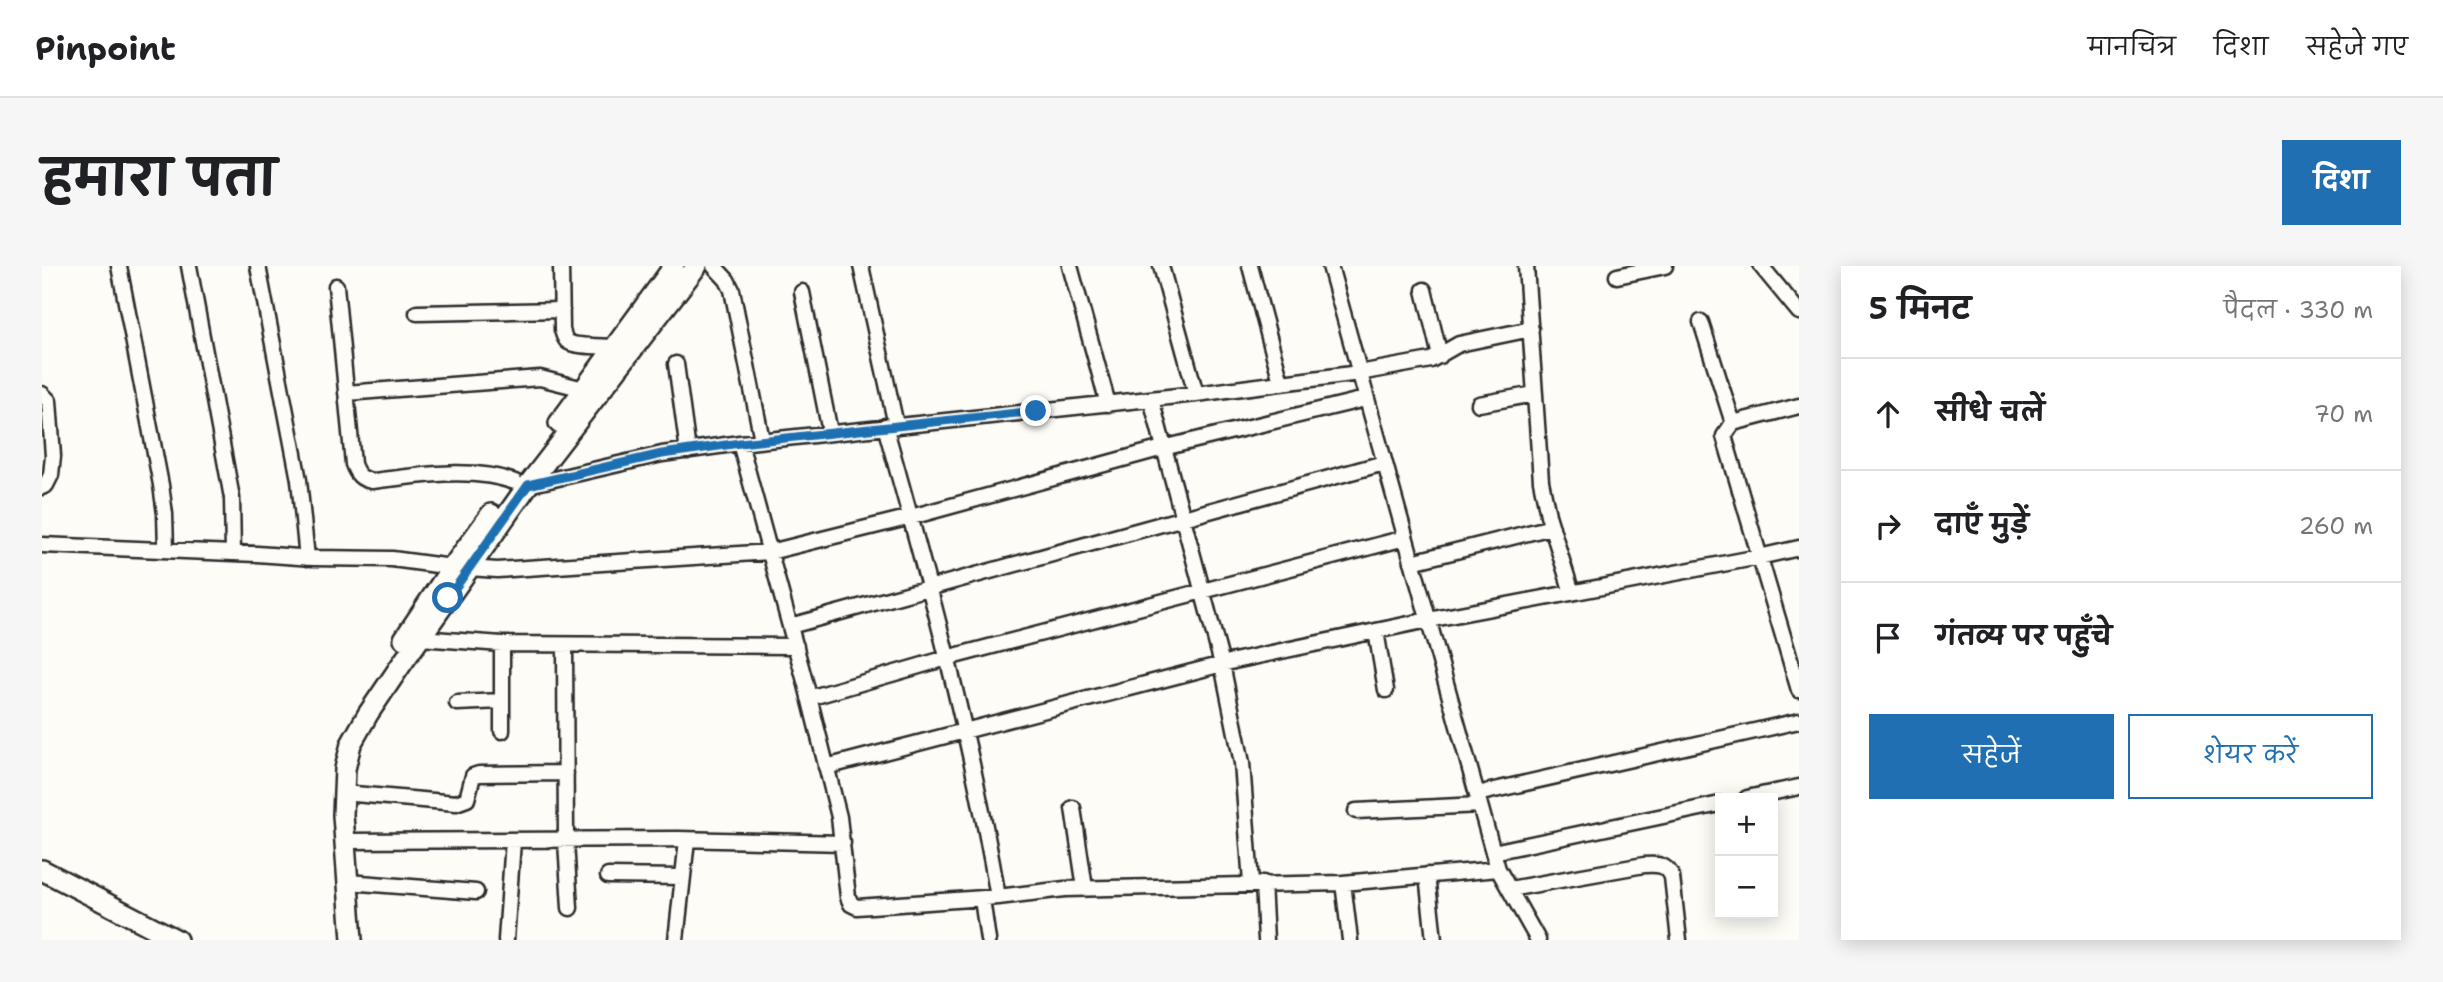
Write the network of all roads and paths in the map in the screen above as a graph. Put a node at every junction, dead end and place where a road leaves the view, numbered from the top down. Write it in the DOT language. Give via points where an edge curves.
graph roads {
  1 [pos="119,266"];
  2 [pos="189,266"];
  3 [pos="258,266"];
  4 [pos="561,266"];
  5 [pos="697,266"];
  6 [pos="714,266"];
  7 [pos="861,266"];
  8 [pos="1070,266"];
  9 [pos="1161,266"];
  10 [pos="1250,266"];
  11 [pos="1329,266"];
  12 [pos="1526,266"];
  13 [pos="1665,266"];
  14 [pos="1763,267"];
  15 [pos="667,268"];
  16 [pos="1617,276"];
  17 [pos="336,286"];
  18 [pos="1424,290"];
  19 [pos="802,292"];
  20 [pos="562,310"];
  21 [pos="1799,312"];
  22 [pos="417,313"];
  23 [pos="1701,323"];
  24 [pos="1531,328"];
  25 [pos="614,347"];
  26 [pos="1440,356"];
  27 [pos="676,364"];
  28 [pos="1359,373"];
  29 [pos="1281,382"];
  30 [pos="584,389"];
  31 [pos="346,393"];
  32 [pos="42,394"];
  33 [pos="1196,394"];
  34 [pos="1535,394"];
  35 [pos="1151,399"];
  36 [pos="1365,399"];
  37 [pos="1108,404"];
  38 [pos="1479,404"];
  39 [pos="1799,406"];
  40 [pos="1733,422"];
  41 [pos="891,426"];
  42 [pos="830,432"];
  43 [pos="762,440"];
  44 [pos="740,443"];
  45 [pos="1163,448"];
  46 [pos="688,451"];
  47 [pos="1384,463"];
  48 [pos="522,483"];
  49 [pos="42,487"];
  50 [pos="911,517"];
  51 [pos="1184,519"];
  52 [pos="1552,527"];
  53 [pos="1405,538"];
  54 [pos="42,545"];
  55 [pos="1799,548"];
  56 [pos="166,550"];
  57 [pos="770,552"];
  58 [pos="233,553"];
  59 [pos="1759,557"];
  60 [pos="307,558"];
  61 [pos="1412,562"];
  62 [pos="461,567"];
  63 [pos="929,587"];
  64 [pos="1203,592"];
  65 [pos="1572,593"];
  66 [pos="1428,620"];
  67 [pos="790,626"];
  68 [pos="1376,631"];
  69 [pos="420,638"];
  70 [pos="502,644"];
  71 [pos="565,645"];
  72 [pos="796,646"];
  73 [pos="947,658"];
  74 [pos="1222,664"];
  75 [pos="1386,690"];
  76 [pos="1799,690"];
  77 [pos="809,698"];
  78 [pos="502,701"];
  79 [pos="457,703"];
  80 [pos="1799,721"];
  81 [pos="502,731"];
  82 [pos="966,733"];
  83 [pos="826,767"];
  84 [pos="566,773"];
  85 [pos="1799,787"];
  86 [pos="343,793"];
  87 [pos="1771,793"];
  88 [pos="1478,799"];
  89 [pos="1715,805"];
  90 [pos="1073,808"];
  91 [pos="1356,811"];
  92 [pos="687,839"];
  93 [pos="345,841"];
  94 [pos="513,841"];
  95 [pos="566,841"];
  96 [pos="843,843"];
  97 [pos="1493,852"];
  98 [pos="1499,869"];
  99 [pos="42,870"];
  100 [pos="1427,875"];
  101 [pos="608,876"];
  102 [pos="683,877"];
  103 [pos="348,881"];
  104 [pos="1257,883"];
  105 [pos="1343,883"];
  106 [pos="1085,888"];
  107 [pos="1510,889"];
  108 [pos="476,892"];
  109 [pos="998,897"];
  110 [pos="982,899"];
  111 [pos="570,908"];
  112 [pos="177,940"];
  113 [pos="342,940"];
  114 [pos="352,940"];
  115 [pos="506,940"];
  116 [pos="676,940"];
  117 [pos="988,940"];
  118 [pos="1266,940"];
  119 [pos="1350,940"];
  120 [pos="1434,940"];
  121 [pos="1538,940"];
  122 [pos="1679,940"];
  1 -- 56 [label="street" via="161,485"];
  2 -- 58 [label="street" via="232,498"];
  3 -- 60 [label="street" via="299,480"];
  4 -- 20 [label="street"];
  5 -- 48 [label="main road"];
  6 -- 43 [label="street" via="732,290"];
  7 -- 41 [label="street"];
  8 -- 37 [label="street"];
  9 -- 33 [label="street"];
  10 -- 29 [label="street"];
  11 -- 28 [label="street"];
  12 -- 24 [label="street"];
  13 -- 16 [label="street"];
  14 -- 21 [label="street"];
  15 -- 25 [label="main road"];
  17 -- 31 [label="street"];
  18 -- 26 [label="street"];
  19 -- 42 [label="street"];
  20 -- 22 [label="street"];
  20 -- 25 [label="street" via="562,330 568,342"];
  23 -- 40 [label="street"];
  24 -- 26 [label="street" via="1459,344"];
  24 -- 34 [label="street"];
  25 -- 30 [label="main road"];
  26 -- 28 [label="street"];
  27 -- 46 [label="street"];
  28 -- 29 [label="street"];
  28 -- 36 [label="street"];
  29 -- 33 [label="street"];
  30 -- 31 [label="street" via="540,379"];
  30 -- 48 [label="main road"];
  31 -- 48 [label="street" via="353,464 363,479 475,473"];
  32 -- 49 [label="street" via="49,401 53,456 51,475"];
  33 -- 35 [label="street"];
  34 -- 38 [label="street"];
  34 -- 52 [label="street" via="1541,481"];
  35 -- 37 [label="street"];
  35 -- 45 [label="street"];
  36 -- 45 [label="street"];
  36 -- 47 [label="street"];
  37 -- 41 [label="street"];
  39 -- 40 [label="street"];
  40 -- 59 [label="street" via="1724,436 1726,449"];
  41 -- 42 [label="street"];
  41 -- 50 [label="street"];
  42 -- 43 [label="street"];
  43 -- 44 [label="street"];
  44 -- 46 [label="street"];
  44 -- 57 [label="street"];
  45 -- 50 [label="street"];
  45 -- 51 [label="street"];
  46 -- 48 [label="street"];
  47 -- 51 [label="street"];
  47 -- 53 [label="street"];
  48 -- 62 [label="main road"];
  50 -- 57 [label="street"];
  50 -- 63 [label="street"];
  51 -- 63 [label="street"];
  51 -- 64 [label="street"];
  52 -- 61 [label="street"];
  52 -- 65 [label="street"];
  53 -- 61 [label="street"];
  53 -- 64 [label="street"];
  54 -- 56 [label="street"];
  55 -- 59 [label="street"];
  56 -- 58 [label="street"];
  57 -- 62 [label="street" via="497,570"];
  57 -- 67 [label="street"];
  58 -- 60 [label="street"];
  59 -- 65 [label="street"];
  59 -- 76 [label="street"];
  60 -- 62 [label="street" via="392,559"];
  61 -- 66 [label="street"];
  62 -- 69 [label="main road"];
  62 -- 113 [label="main road" via="361,706 334,770 332,802"];
  63 -- 67 [label="street"];
  63 -- 73 [label="street"];
  64 -- 73 [label="street"];
  64 -- 74 [label="street"];
  65 -- 66 [label="street"];
  66 -- 68 [label="street"];
  66 -- 88 [label="street"];
  67 -- 72 [label="street"];
  68 -- 74 [label="street"];
  68 -- 75 [label="street"];
  69 -- 70 [label="street"];
  69 -- 86 [label="main road" via="351,744"];
  70 -- 71 [label="street"];
  70 -- 78 [label="street"];
  71 -- 72 [label="street"];
  71 -- 84 [label="street"];
  72 -- 77 [label="street"];
  73 -- 77 [label="street"];
  73 -- 82 [label="street"];
  74 -- 82 [label="street"];
  74 -- 104 [label="street" via="1242,763"];
  77 -- 83 [label="street"];
  78 -- 79 [label="street"];
  78 -- 81 [label="street"];
  80 -- 88 [label="street"];
  82 -- 83 [label="street"];
  82 -- 109 [label="street"];
  83 -- 96 [label="street"];
  84 -- 86 [label="street" via="479,774 471,780 467,799 456,803"];
  84 -- 95 [label="street"];
  85 -- 87 [label="street"];
  86 -- 93 [label="main road"];
  88 -- 91 [label="street"];
  88 -- 97 [label="street"];
  89 -- 97 [label="street"];
  90 -- 106 [label="street"];
  92 -- 95 [label="street"];
  92 -- 96 [label="street"];
  92 -- 102 [label="street"];
  93 -- 94 [label="street"];
  93 -- 103 [label="main road"];
  94 -- 95 [label="street"];
  94 -- 115 [label="street"];
  95 -- 111 [label="street"];
  96 -- 110 [label="street" via="848,897 857,907"];
  97 -- 98 [label="street"];
  98 -- 100 [label="street"];
  98 -- 107 [label="street"];
  99 -- 112 [label="main road"];
  100 -- 105 [label="street"];
  100 -- 120 [label="street"];
  101 -- 102 [label="street"];
  102 -- 116 [label="street"];
  103 -- 108 [label="street"];
  103 -- 114 [label="main road"];
  104 -- 105 [label="street"];
  104 -- 106 [label="street"];
  104 -- 118 [label="street"];
  105 -- 119 [label="street"];
  106 -- 109 [label="street"];
  107 -- 121 [label="street"];
  107 -- 122 [label="street" via="1657,864 1670,870"];
  109 -- 110 [label="street"];
  110 -- 117 [label="street"];
}
